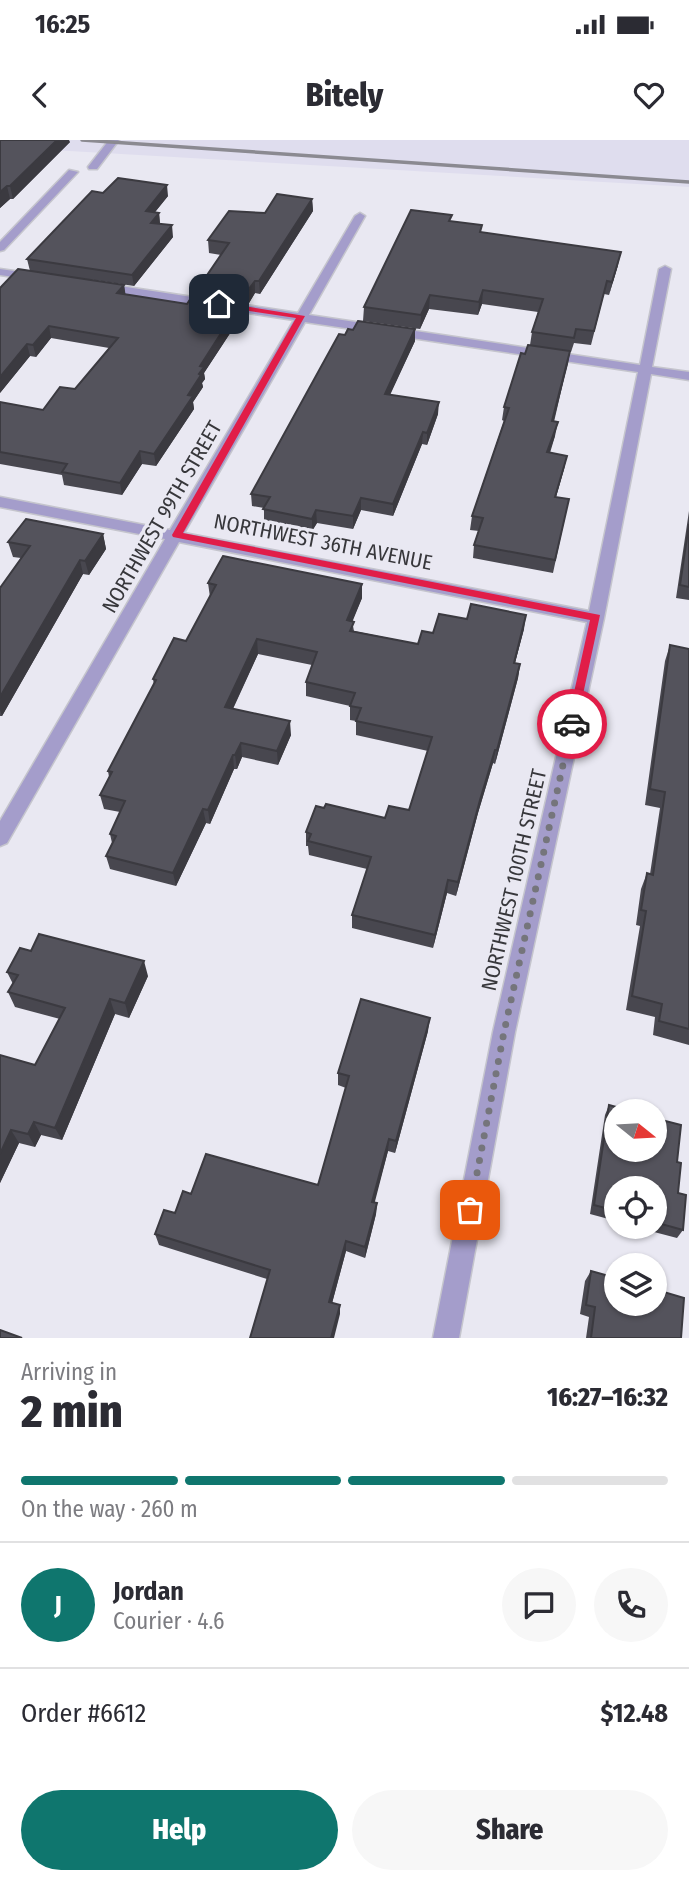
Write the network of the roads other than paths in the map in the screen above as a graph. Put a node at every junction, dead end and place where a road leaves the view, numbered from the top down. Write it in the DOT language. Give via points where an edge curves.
graph roads {
  1 [pos="114,140"];
  2 [pos="93,167"];
  3 [pos="73,172"];
  4 [pos="360,216"];
  5 [pos="0,248"];
  6 [pos="665,269"];
  7 [pos="0,272"];
  8 [pos="55,280"];
  9 [pos="82,284"];
  10 [pos="301,316"];
  11 [pos="647,370"];
  12 [pos="689,376"];
  13 [pos="0,502"];
  14 [pos="177,535"];
  15 [pos="596,618"];
  16 [pos="0,838"];
  17 [pos="446,1338"];
  1 -- 2 [label="street"];
  3 -- 5 [label="street"];
  4 -- 10 [label="street, NORTHWEST 99TH STREET"];
  6 -- 11 [label="street, NORTHWEST 100TH STREET"];
  7 -- 8 [label="street"];
  9 -- 10 [label="street"];
  10 -- 11 [label="street"];
  10 -- 14 [label="street, NORTHWEST 99TH STREET"];
  11 -- 12 [label="street"];
  11 -- 15 [label="street, NORTHWEST 100TH STREET"];
  13 -- 14 [label="street, NORTHWEST 36TH AVENUE"];
  14 -- 15 [label="street, NORTHWEST 36TH AVENUE"];
  14 -- 16 [label="street, NORTHWEST 99TH STREET"];
  15 -- 17 [label="street, NORTHWEST 100TH STREET" via="504,1032"];
}
